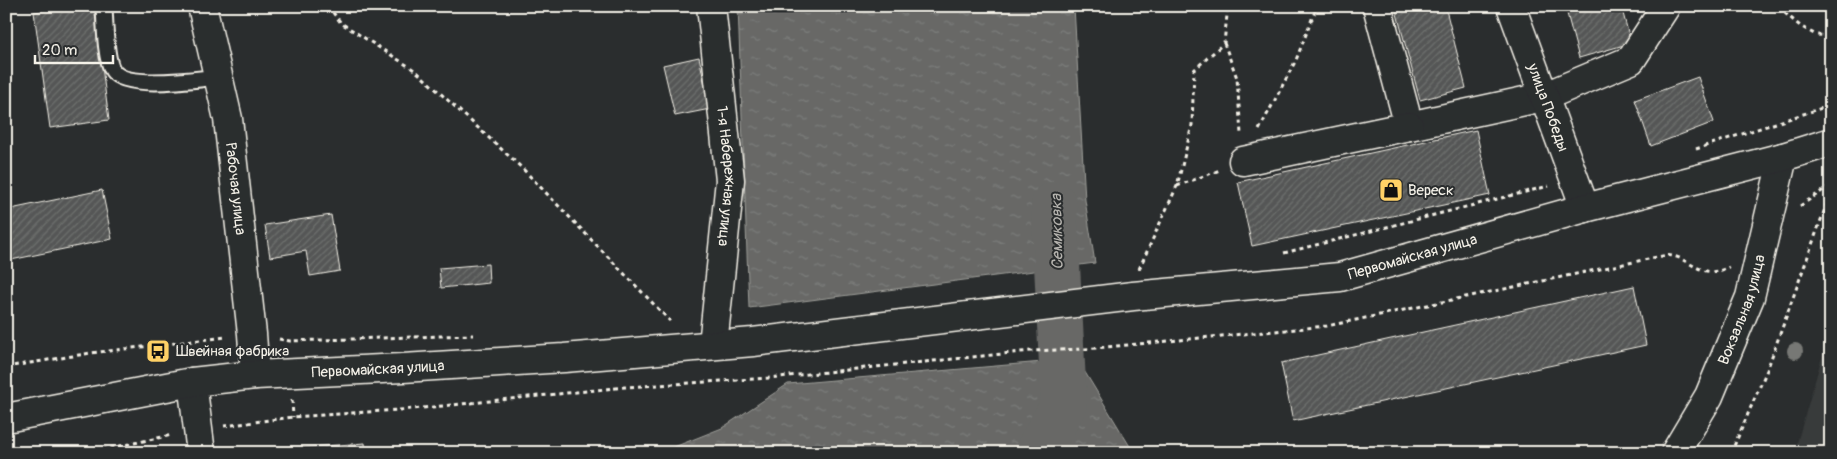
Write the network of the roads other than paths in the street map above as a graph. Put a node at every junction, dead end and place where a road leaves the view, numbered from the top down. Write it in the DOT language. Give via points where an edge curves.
graph roads {
  1 [pos="104,6"];
  2 [pos="202,6"];
  3 [pos="711,6"];
  4 [pos="1377,6"];
  5 [pos="1511,6"];
  6 [pos="1658,12"];
  7 [pos="218,77"];
  8 [pos="1543,97"];
  9 [pos="1409,126"];
  10 [pos="1831,142"];
  11 [pos="1783,157"];
  12 [pos="1243,161"];
  13 [pos="1585,208"];
  14 [pos="714,345"];
  15 [pos="255,374"];
  16 [pos="192,382"];
  17 [pos="6,418"];
  18 [pos="201,453"];
  19 [pos="1675,453"];
  1 -- 7 [label="lane" via="108,61 113,72 123,79 154,82"];
  2 -- 7 [label="main road, Рабочая улица"];
  3 -- 14 [label="main road, 1-я Набережная улица" via="730,180"];
  4 -- 9 [label="main road"];
  5 -- 8 [label="main road, улица Победы"];
  6 -- 8 [label="main road" via="1631,60"];
  7 -- 15 [label="main road, Рабочая улица" via="228,119"];
  8 -- 9 [label="main road"];
  8 -- 13 [label="main road, улица Победы"];
  9 -- 12 [label="main road"];
  10 -- 11 [label="main road, Первомайская улица"];
  11 -- 13 [label="main road, Первомайская улица"];
  11 -- 19 [label="main road, Вокзальная улица" via="1750,297 1709,396"];
  13 -- 14 [label="main road, Первомайская улица" via="1340,277 1135,285 984,314"];
  14 -- 15 [label="main road, Первомайская улица" via="564,358"];
  15 -- 16 [label="main road, Первомайская улица"];
  16 -- 17 [label="main road, Первомайская улица"];
  16 -- 18 [label="main road"];
}
